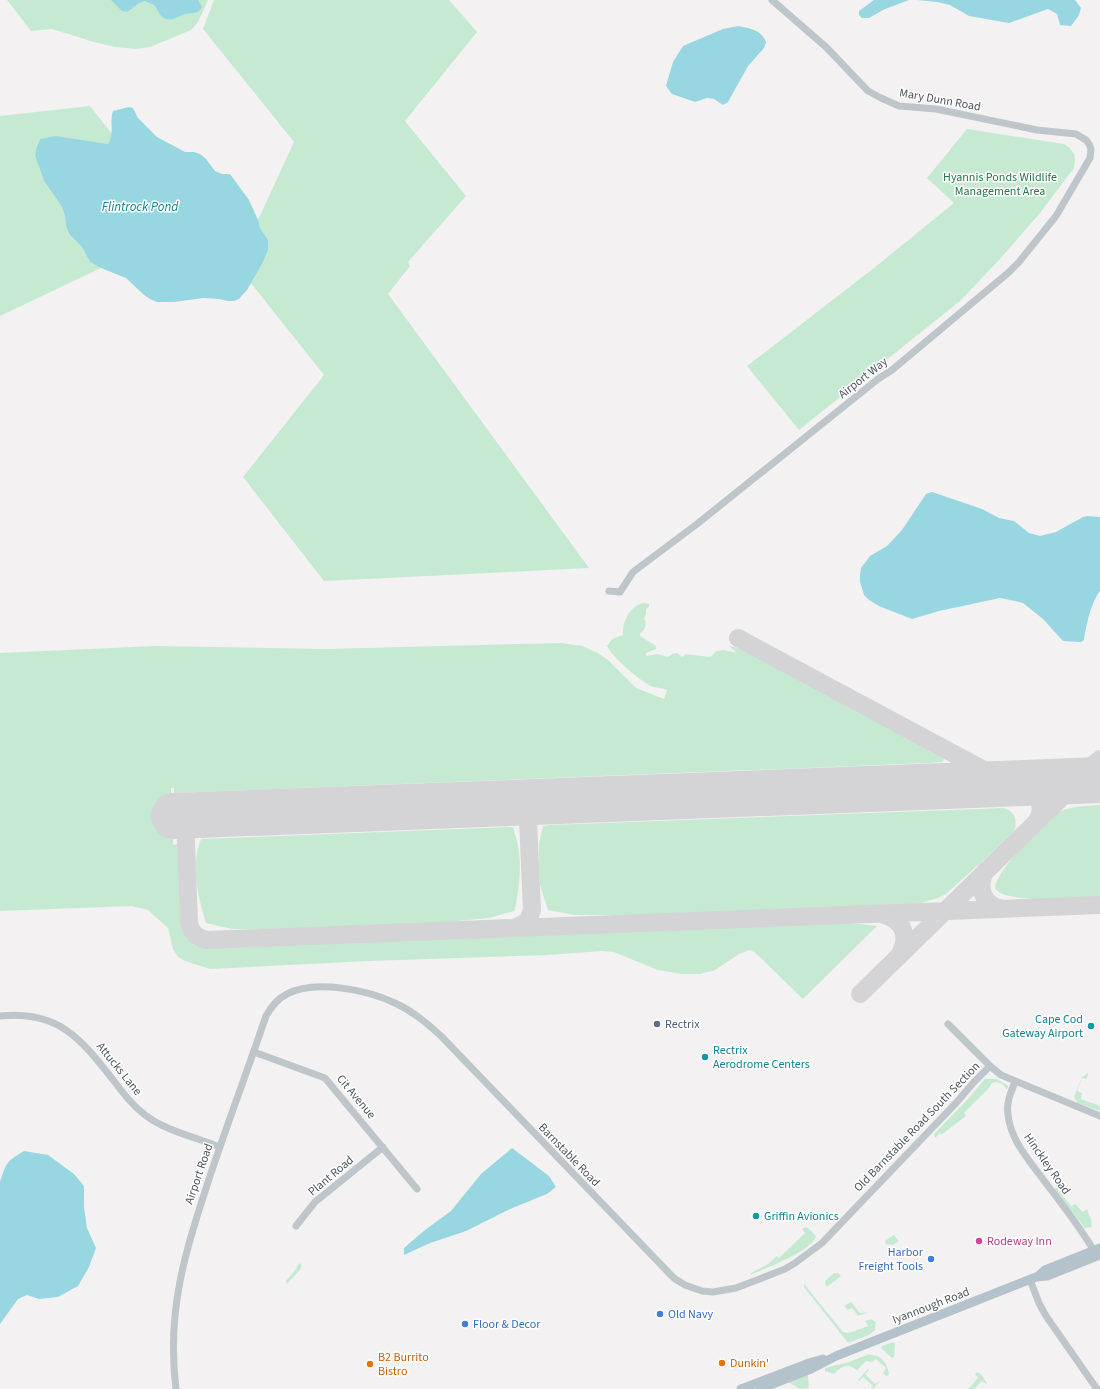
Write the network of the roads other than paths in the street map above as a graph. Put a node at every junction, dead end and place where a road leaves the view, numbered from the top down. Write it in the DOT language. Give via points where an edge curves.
graph roads {
  1 [pos="772,0"];
  2 [pos="1089,144"];
  3 [pos="609,592"];
  4 [pos="299,989"];
  5 [pos="0,1016"];
  6 [pos="948,1024"];
  7 [pos="254,1052"];
  8 [pos="990,1066"];
  9 [pos="1015,1082"];
  10 [pos="1100,1116"];
  11 [pos="220,1147"];
  12 [pos="383,1147"];
  13 [pos="417,1189"];
  14 [pos="296,1226"];
  15 [pos="826,1239"];
  16 [pos="1099,1254"];
  17 [pos="1033,1279"];
  18 [pos="836,1356"];
  19 [pos="176,1389"];
  20 [pos="741,1389"];
  21 [pos="760,1389"];
  22 [pos="1097,1389"];
  1 -- 2 [label="street, Mary Dunn Road" via="826,47 868,90 881,98 899,106 936,109 1037,130 1076,134"];
  2 -- 3 [label="street, Airport Way" via="1090,158 1056,216 1008,273 892,370 633,572 620,592"];
  4 -- 7 [label="street, Airport Road" via="287,994 272,1006"];
  4 -- 15 [label="street, Barnstable Road" via="328,987 366,992 397,1004 418,1016 441,1036 661,1266 685,1286 713,1292 736,1288 790,1266"];
  5 -- 11 [label="street, Attucks Lane" via="34,1017 64,1028 88,1049 125,1096 144,1114 175,1131"];
  6 -- 8 [label="street"];
  7 -- 11 [label="street, Airport Road"];
  7 -- 12 [label="street, Cit Avenue" via="325,1078"];
  8 -- 9 [label="street, Old Barnstable Road South Section"];
  8 -- 15 [label="street, Old Barnstable Road South Section"];
  9 -- 10 [label="street, Old Barnstable Road South Section"];
  9 -- 16 [label="street, Hinckley Road" via="1008,1102 1008,1118 1012,1132 1023,1152"];
  11 -- 19 [label="street, Airport Road" via="192,1229 178,1287 173,1333"];
  12 -- 13 [label="street, Cit Avenue"];
  12 -- 14 [label="street, Plant Road" via="315,1202"];
  16 -- 17 [label="main road, Iyannough Road" via="1047,1276"];
  17 -- 18 [label="main road, Iyannough Road"];
  17 -- 22 [label="street" via="1039,1303 1046,1316"];
  18 -- 20 [label="main road, Iyannough Road" via="809,1363"];
  18 -- 21 [label="main road, Iyannough Road"];
}
